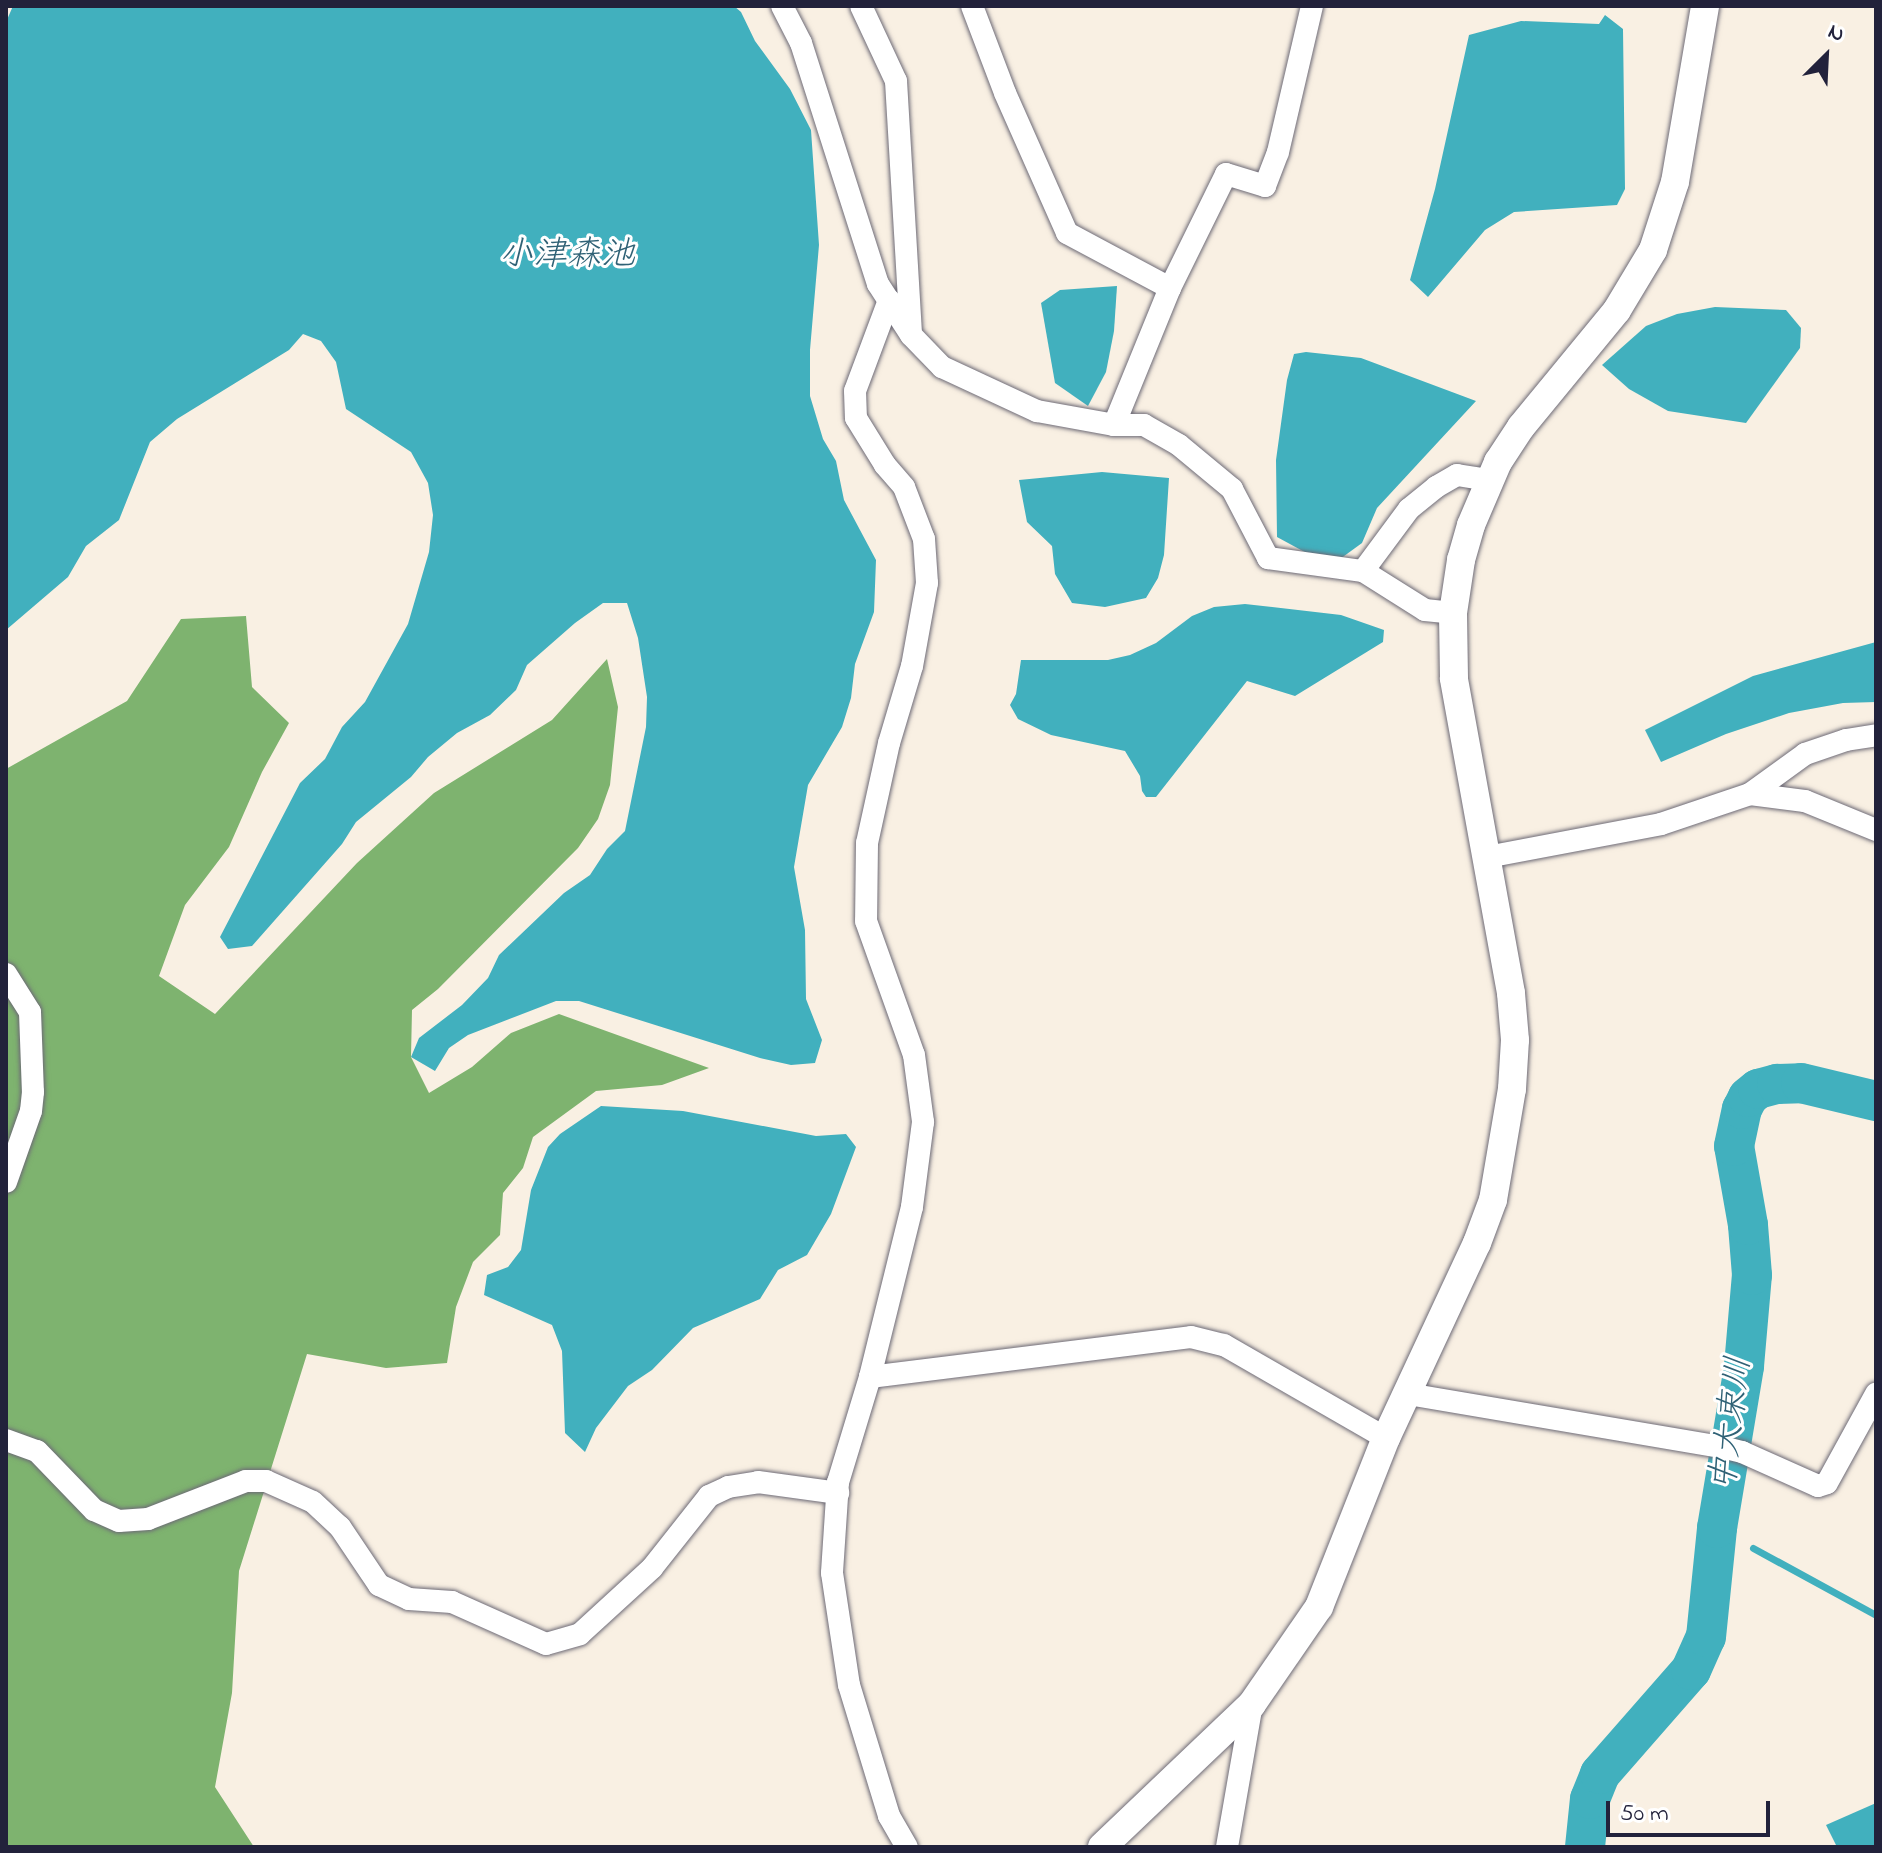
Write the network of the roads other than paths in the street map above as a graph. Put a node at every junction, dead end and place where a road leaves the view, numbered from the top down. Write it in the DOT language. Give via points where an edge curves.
graph roads {
  1 [pos="782,6"];
  2 [pos="861,6"];
  3 [pos="972,6"];
  4 [pos="1312,6"];
  5 [pos="1705,6"];
  6 [pos="1170,288"];
  7 [pos="889,300"];
  8 [pos="911,335"];
  9 [pos="1114,425"];
  10 [pos="1488,480"];
  11 [pos="1363,571"];
  12 [pos="1453,613"];
  13 [pos="1876,735"];
  14 [pos="1750,794"];
  15 [pos="1876,830"];
  16 [pos="1487,857"];
  17 [pos="6,974"];
  18 [pos="6,1182"];
  19 [pos="870,1377"];
  20 [pos="1408,1394"];
  21 [pos="1876,1394"];
  22 [pos="1386,1438"];
  23 [pos="6,1440"];
  24 [pos="838,1493"];
  25 [pos="1252,1704"];
  26 [pos="907,1847"];
  27 [pos="1102,1847"];
  28 [pos="1227,1847"];
  1 -- 7 [label="street" via="801,43 878,284"];
  2 -- 8 [label="street" via="896,81"];
  3 -- 6 [label="street" via="1067,233"];
  4 -- 6 [label="street" via="1265,186 1226,174"];
  5 -- 10 [label="street" via="1675,182 1653,250 1636,284 1521,427"];
  6 -- 9 [label="street"];
  7 -- 8 [label="street"];
  7 -- 19 [label="street" via="855,391 856,418 904,487 924,539 927,583 912,666 867,843 866,921 914,1055 923,1122 912,1207"];
  8 -- 9 [label="street" via="942,367 1037,411"];
  9 -- 11 [label="street" via="1144,425 1179,445 1232,489 1268,558"];
  10 -- 11 [label="street" via="1457,475 1436,487 1409,509"];
  10 -- 12 [label="street" via="1461,560"];
  11 -- 12 [label="street" via="1425,610"];
  12 -- 16 [label="street" via="1454,678"];
  13 -- 14 [label="street" via="1805,754"];
  14 -- 15 [label="street" via="1805,801"];
  14 -- 16 [label="street" via="1661,824"];
  16 -- 20 [label="street" via="1515,1040 1503,1152 1477,1243"];
  17 -- 18 [label="street" via="30,1012 33,1092"];
  19 -- 22 [label="street" via="1191,1337 1224,1345"];
  19 -- 24 [label="street"];
  20 -- 21 [label="street" via="1732,1449 1811,1485 1827,1483"];
  20 -- 22 [label="street"];
  22 -- 25 [label="street" via="1319,1607"];
  23 -- 24 [label="street" via="37,1451 94,1510 119,1521 148,1519 246,1481 266,1481 313,1502 340,1527 379,1585 409,1599 452,1602 546,1644 580,1634 652,1568 709,1496 758,1482"];
  24 -- 26 [label="street" via="832,1573 849,1685 889,1816"];
  25 -- 27 [label="street"];
  25 -- 28 [label="street"];
}
